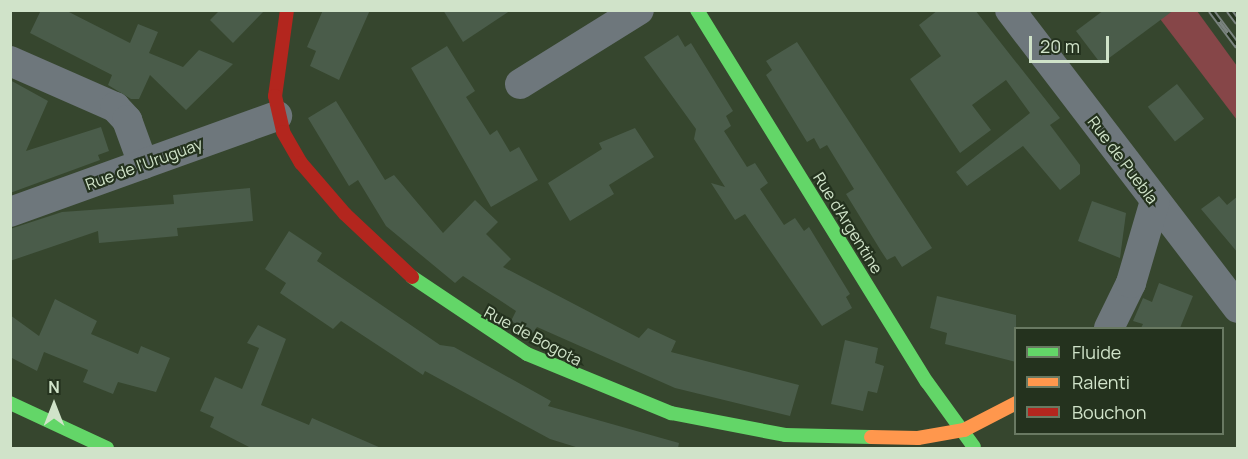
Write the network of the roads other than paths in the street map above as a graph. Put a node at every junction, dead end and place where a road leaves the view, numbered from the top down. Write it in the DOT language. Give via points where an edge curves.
graph roads {
  1 [pos="287,10"];
  2 [pos="639,10"];
  3 [pos="697,10"];
  4 [pos="1010,10"];
  5 [pos="10,61"];
  6 [pos="520,84"];
  7 [pos="277,116"];
  8 [pos="142,164"];
  9 [pos="1155,201"];
  10 [pos="10,212"];
  11 [pos="1238,308"];
  12 [pos="1109,327"];
  13 [pos="10,403"];
  14 [pos="1014,404"];
  15 [pos="964,430"];
  16 [pos="107,448"];
  17 [pos="975,448"];
  1 -- 7 [label="street, Rue de Bogota" via="275,72"];
  2 -- 6 [label="street"];
  3 -- 15 [label="street, Rue d'Argentine" via="927,382"];
  4 -- 9 [label="street, Rue de Puebla"];
  5 -- 8 [label="street" via="115,107 128,120"];
  7 -- 8 [label="street, Rue de l'Uruguay"];
  7 -- 15 [label="street, Rue de Bogota" via="312,178 409,275 481,328 576,378 671,413 760,432 872,441"];
  8 -- 10 [label="street, Rue de l'Uruguay"];
  9 -- 11 [label="street, Rue de Puebla"];
  9 -- 12 [label="street" via="1131,283"];
  13 -- 16 [label="street"];
  14 -- 15 [label="street"];
  15 -- 17 [label="street, Rue d'Argentine"];
}
